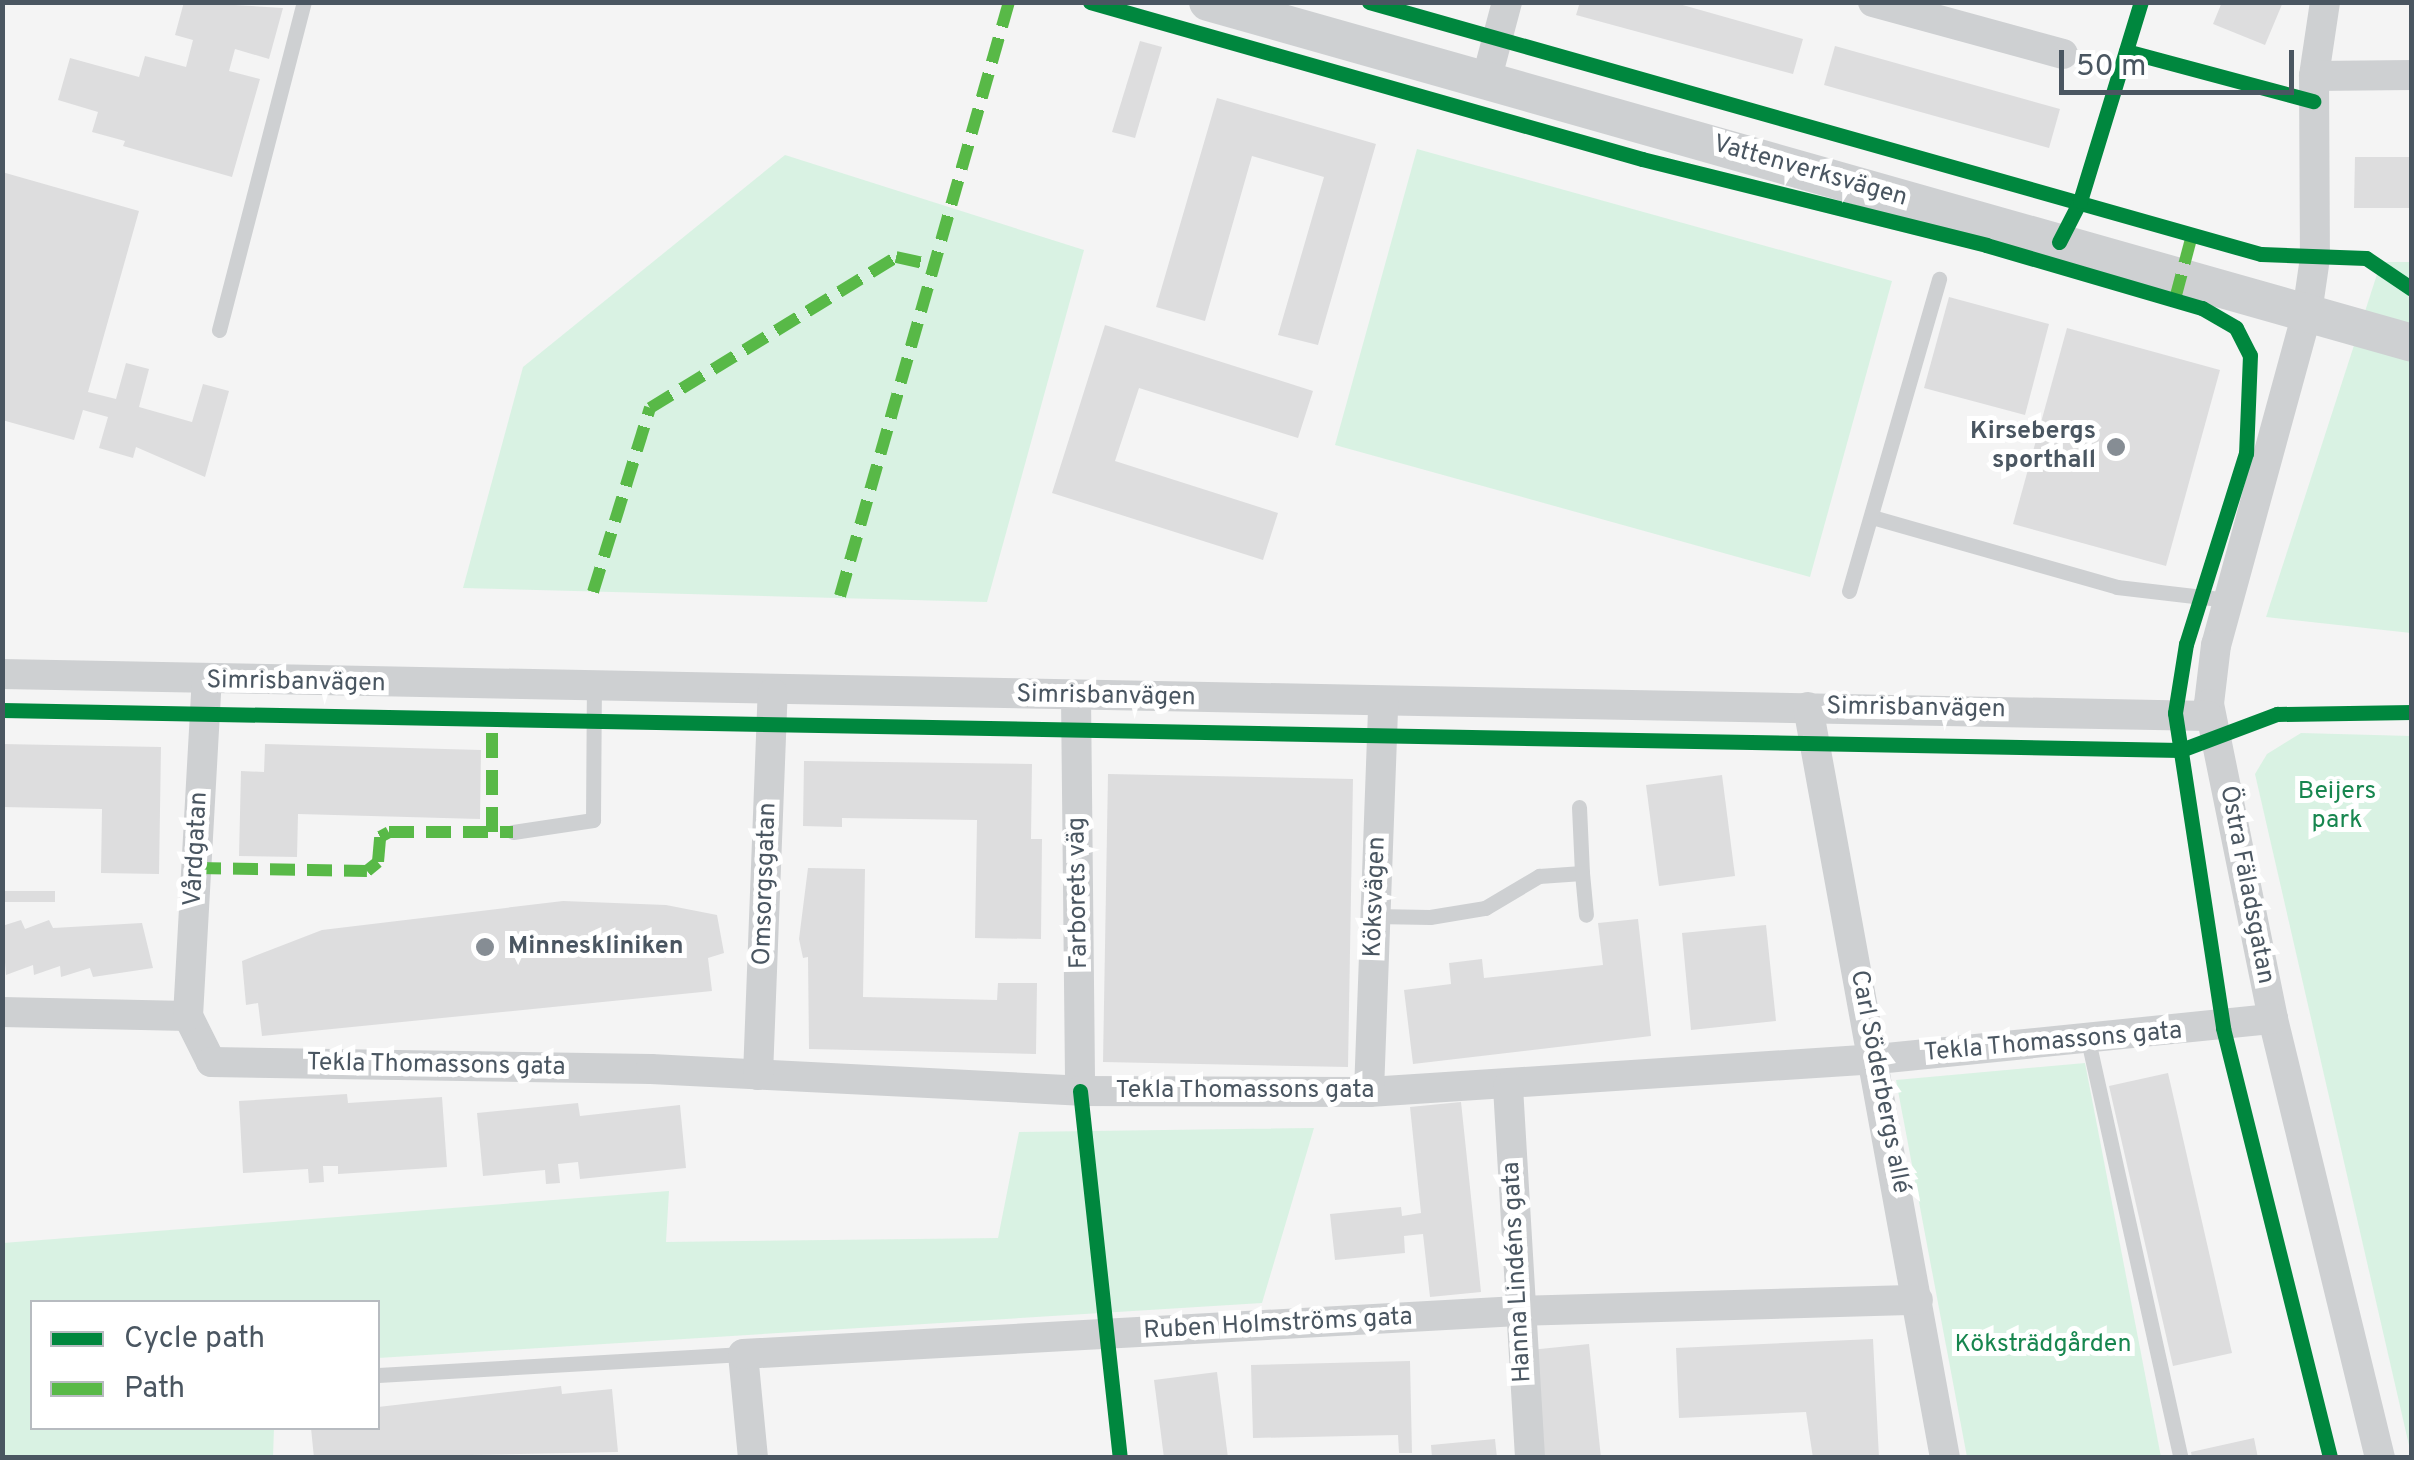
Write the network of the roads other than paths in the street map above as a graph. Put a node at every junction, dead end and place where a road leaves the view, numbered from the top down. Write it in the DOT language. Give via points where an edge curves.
graph roads {
  1 [pos="304,2"];
  2 [pos="1208,2"];
  3 [pos="1507,2"];
  4 [pos="1873,2"];
  5 [pos="2325,2"];
  6 [pos="1991,17"];
  7 [pos="2063,54"];
  8 [pos="2314,76"];
  9 [pos="2412,76"];
  10 [pos="1486,81"];
  11 [pos="1938,279"];
  12 [pos="2308,313"];
  13 [pos="219,330"];
  14 [pos="2412,343"];
  15 [pos="1872,517"];
  16 [pos="1848,590"];
  17 [pos="2228,600"];
  18 [pos="2,674"];
  19 [pos="207,681"];
  20 [pos="594,688"];
  21 [pos="773,692"];
  22 [pos="1076,696"];
  23 [pos="1383,702"];
  24 [pos="1808,707"];
  25 [pos="2210,716"];
  26 [pos="1579,806"];
  27 [pos="513,832"];
  28 [pos="1582,873"];
  29 [pos="1586,915"];
  30 [pos="1375,916"];
  31 [pos="2,1012"];
  32 [pos="188,1016"];
  33 [pos="2273,1019"];
  34 [pos="2088,1040"];
  35 [pos="1877,1059"];
  36 [pos="758,1075"];
  37 [pos="1508,1086"];
  38 [pos="1080,1090"];
  39 [pos="1369,1092"];
  40 [pos="1918,1300"];
  41 [pos="1518,1312"];
  42 [pos="743,1354"];
  43 [pos="380,1375"];
  44 [pos="753,1458"];
  45 [pos="1530,1458"];
  46 [pos="1945,1458"];
  47 [pos="2181,1458"];
  48 [pos="2380,1458"];
  1 -- 13 [label="lane"];
  2 -- 10 [label="street, Vattenverksvägen"];
  3 -- 10 [label="street"];
  4 -- 6 [label="street"];
  5 -- 8 [label="street, Östra Fäladsgatan"];
  6 -- 7 [label="street"];
  8 -- 9 [label="street"];
  8 -- 12 [label="street, Östra Fäladsgatan" via="2315,258"];
  10 -- 12 [label="street, Vattenverksvägen"];
  11 -- 15 [label="lane"];
  12 -- 14 [label="street, Vattenverksvägen"];
  12 -- 17 [label="street, Östra Fäladsgatan"];
  15 -- 16 [label="lane"];
  15 -- 17 [label="lane" via="2117,587"];
  17 -- 25 [label="street, Östra Fäladsgatan"];
  18 -- 19 [label="street, Simrisbanvägen"];
  19 -- 20 [label="street, Simrisbanvägen"];
  19 -- 32 [label="street, Vårdgatan"];
  20 -- 21 [label="street, Simrisbanvägen"];
  20 -- 27 [label="lane" via="593,820"];
  21 -- 22 [label="street, Simrisbanvägen"];
  21 -- 36 [label="street, Omsorgsgatan"];
  22 -- 23 [label="street, Simrisbanvägen"];
  22 -- 38 [label="street, Farborets väg"];
  23 -- 24 [label="street, Simrisbanvägen"];
  23 -- 30 [label="street, Köksvägen"];
  24 -- 25 [label="street, Simrisbanvägen"];
  24 -- 35 [label="street, Carl Söderbergs allé"];
  25 -- 33 [label="street, Östra Fäladsgatan"];
  26 -- 28 [label="lane"];
  28 -- 29 [label="lane"];
  28 -- 30 [label="lane" via="1539,876 1484,908 1430,917"];
  30 -- 39 [label="street, Köksvägen"];
  31 -- 32 [label="street"];
  32 -- 36 [label="street, Tekla Thomassons gata" via="211,1062"];
  33 -- 34 [label="street, Tekla Thomassons gata"];
  33 -- 48 [label="street, Östra Fäladsgatan"];
  34 -- 35 [label="street, Tekla Thomassons gata"];
  34 -- 47 [label="lane"];
  35 -- 37 [label="street, Tekla Thomassons gata"];
  35 -- 40 [label="street, Carl Söderbergs allé"];
  36 -- 38 [label="street, Tekla Thomassons gata"];
  37 -- 39 [label="street, Tekla Thomassons gata"];
  37 -- 41 [label="street, Hanna Lindéns gata"];
  38 -- 39 [label="street, Tekla Thomassons gata"];
  40 -- 41 [label="street, Ruben Holmströms gata"];
  40 -- 46 [label="street, Carl Söderbergs allé"];
  41 -- 42 [label="street, Ruben Holmströms gata"];
  41 -- 45 [label="street, Hanna Lindéns gata"];
  42 -- 43 [label="lane"];
  42 -- 44 [label="street"];
}
